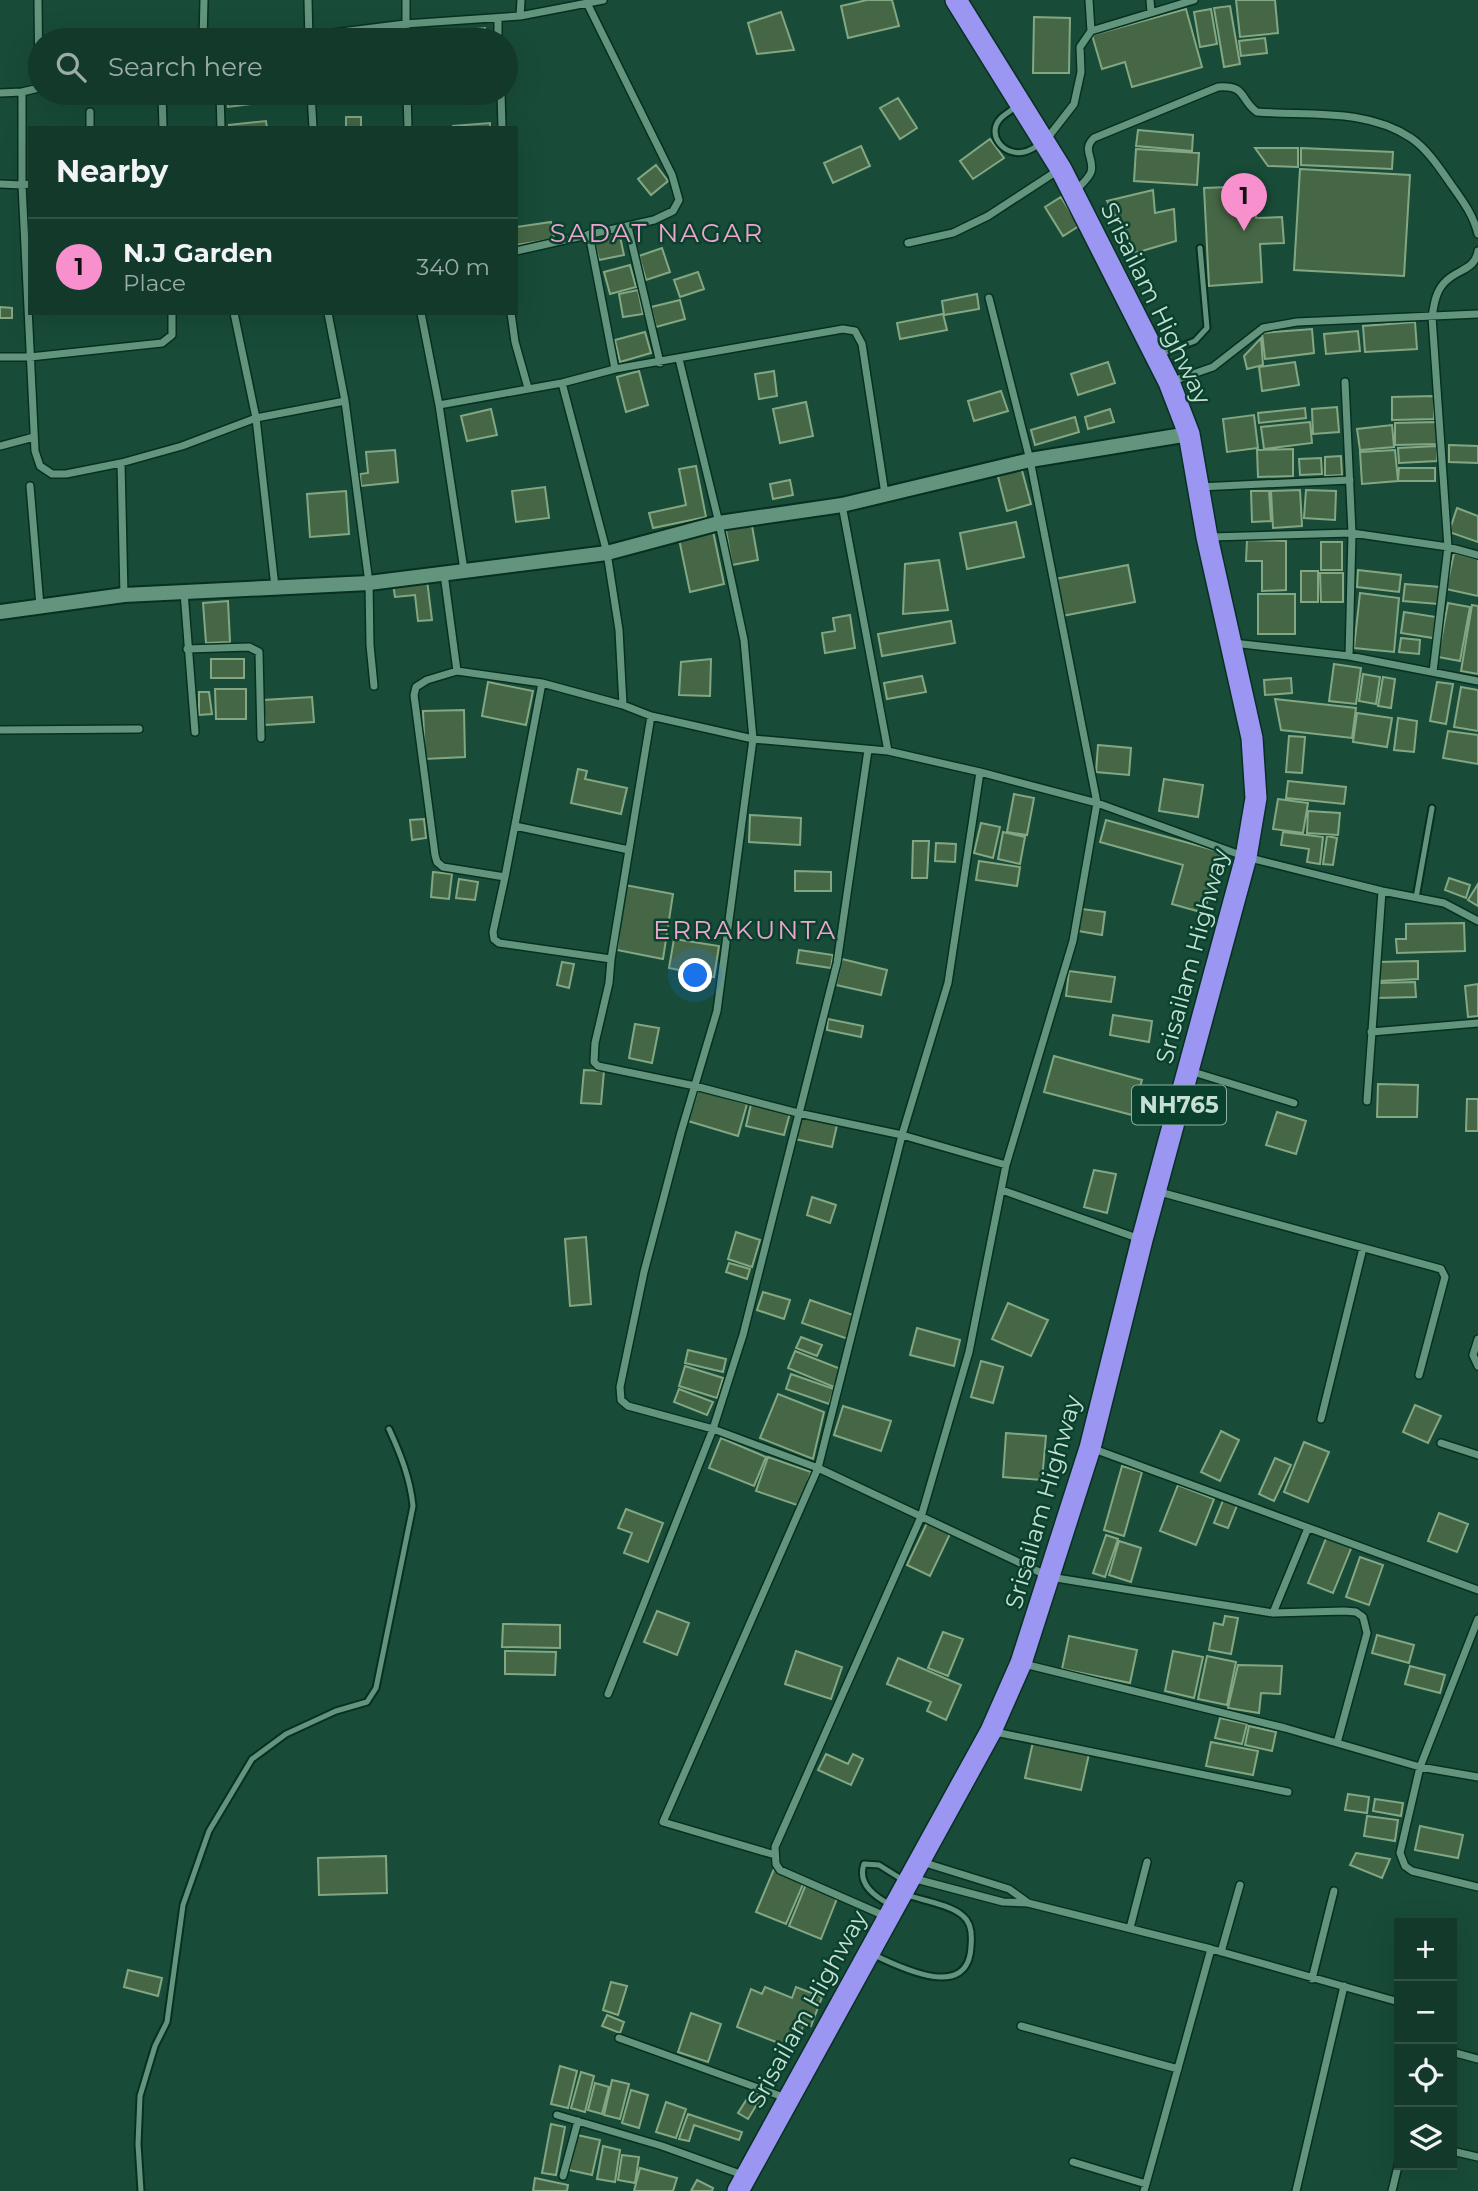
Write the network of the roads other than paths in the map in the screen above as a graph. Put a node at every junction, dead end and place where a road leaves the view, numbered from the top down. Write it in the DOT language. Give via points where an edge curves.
graph roads {
  1 [pos="38,0"];
  2 [pos="204,0"];
  3 [pos="308,0"];
  4 [pos="406,0"];
  5 [pos="521,0"];
  6 [pos="603,0"];
  7 [pos="957,0"];
  8 [pos="1089,0"];
  9 [pos="1150,0"];
  10 [pos="1194,0"];
  11 [pos="587,3"];
  12 [pos="1151,12"];
  13 [pos="520,16"];
  14 [pos="498,19"];
  15 [pos="405,24"];
  16 [pos="38,28"];
  17 [pos="203,28"];
  18 [pos="308,28"];
  19 [pos="377,28"];
  20 [pos="405,28"];
  21 [pos="498,28"];
  22 [pos="1091,31"];
  23 [pos="28,90"];
  24 [pos="22,92"];
  25 [pos="0,93"];
  26 [pos="1021,103"];
  27 [pos="162,105"];
  28 [pos="220,105"];
  29 [pos="312,105"];
  30 [pos="407,105"];
  31 [pos="501,105"];
  32 [pos="90,113"];
  33 [pos="90,126"];
  34 [pos="163,126"];
  35 [pos="221,126"];
  36 [pos="313,126"];
  37 [pos="408,126"];
  38 [pos="502,126"];
  39 [pos="1045,141"];
  40 [pos="1061,169"];
  41 [pos="0,184"];
  42 [pos="26,185"];
  43 [pos="1073,193"];
  44 [pos="628,227"];
  45 [pos="589,234"];
  46 [pos="1478,234"];
  47 [pos="908,243"];
  48 [pos="1200,248"];
  49 [pos="518,251"];
  50 [pos="1478,251"];
  51 [pos="28,271"];
  52 [pos="989,298"];
  53 [pos="1478,314"];
  54 [pos="29,315"];
  55 [pos="172,315"];
  56 [pos="234,315"];
  57 [pos="328,315"];
  58 [pos="421,315"];
  59 [pos="511,315"];
  60 [pos="1432,317"];
  61 [pos="1156,356"];
  62 [pos="0,357"];
  63 [pos="30,357"];
  64 [pos="679,359"];
  65 [pos="660,363"];
  66 [pos="615,369"];
  67 [pos="1169,382"];
  68 [pos="1345,382"];
  69 [pos="562,383"];
  70 [pos="528,388"];
  71 [pos="345,401"];
  72 [pos="439,405"];
  73 [pos="256,418"];
  74 [pos="1189,435"];
  75 [pos="34,437"];
  76 [pos="0,446"];
  77 [pos="1030,460"];
  78 [pos="121,463"];
  79 [pos="1350,480"];
  80 [pos="30,486"];
  81 [pos="1198,487"];
  82 [pos="885,494"];
  83 [pos="842,505"];
  84 [pos="719,523"];
  85 [pos="1352,533"];
  86 [pos="1207,537"];
  87 [pos="1448,547"];
  88 [pos="607,552"];
  89 [pos="1478,555"];
  90 [pos="464,570"];
  91 [pos="444,574"];
  92 [pos="369,583"];
  93 [pos="275,587"];
  94 [pos="184,593"];
  95 [pos="124,595"];
  96 [pos="40,606"];
  97 [pos="0,611"];
  98 [pos="1230,642"];
  99 [pos="187,649"];
  100 [pos="1349,656"];
  101 [pos="457,671"];
  102 [pos="1433,672"];
  103 [pos="1478,681"];
  104 [pos="542,683"];
  105 [pos="374,685"];
  106 [pos="623,705"];
  107 [pos="651,716"];
  108 [pos="139,729"];
  109 [pos="0,730"];
  110 [pos="195,732"];
  111 [pos="261,738"];
  112 [pos="753,739"];
  113 [pos="868,750"];
  114 [pos="888,751"];
  115 [pos="980,772"];
  116 [pos="1097,803"];
  117 [pos="1432,808"];
  118 [pos="515,826"];
  119 [pos="629,850"];
  120 [pos="1246,857"];
  121 [pos="505,877"];
  122 [pos="1382,891"];
  123 [pos="1416,898"];
  124 [pos="1478,920"];
  125 [pos="611,959"];
  126 [pos="1478,1023"];
  127 [pos="1371,1032"];
  128 [pos="1189,1071"];
  129 [pos="695,1086"];
  130 [pos="1367,1101"];
  131 [pos="1294,1103"];
  132 [pos="798,1113"];
  133 [pos="902,1135"];
  134 [pos="1006,1166"];
  135 [pos="1002,1190"];
  136 [pos="1155,1191"];
  137 [pos="1142,1240"];
  138 [pos="1363,1248"];
  139 [pos="1478,1339"];
  140 [pos="1478,1366"];
  141 [pos="1419,1375"];
  142 [pos="1321,1419"];
  143 [pos="389,1429"];
  144 [pos="713,1429"];
  145 [pos="1441,1443"];
  146 [pos="1090,1448"];
  147 [pos="1478,1455"];
  148 [pos="818,1468"];
  149 [pos="921,1517"];
  150 [pos="1308,1528"];
  151 [pos="1049,1577"];
  152 [pos="1478,1590"];
  153 [pos="1273,1612"];
  154 [pos="1478,1619"];
  155 [pos="1021,1663"];
  156 [pos="608,1694"];
  157 [pos="990,1731"];
  158 [pos="1337,1743"];
  159 [pos="1420,1766"];
  160 [pos="1478,1777"];
  161 [pos="1288,1792"];
  162 [pos="775,1855"];
  163 [pos="1147,1862"];
  164 [pos="1240,1885"];
  165 [pos="1478,1887"];
  166 [pos="903,1890"];
  167 [pos="1334,1891"];
  168 [pos="1028,1903"];
  169 [pos="1130,1928"];
  170 [pos="1211,1949"];
  171 [pos="869,1952"];
  172 [pos="1221,1952"];
  173 [pos="1312,1979"];
  174 [pos="1345,1986"];
  175 [pos="1394,2001"];
  176 [pos="1021,2026"];
  177 [pos="619,2038"];
  178 [pos="1457,2053"];
  179 [pos="1478,2059"];
  180 [pos="1178,2069"];
  181 [pos="787,2098"];
  182 [pos="556,2115"];
  183 [pos="578,2121"];
  184 [pos="1457,2152"];
  185 [pos="1478,2157"];
  186 [pos="1073,2162"];
  187 [pos="1397,2170"];
  188 [pos="563,2176"];
  189 [pos="742,2184"];
  190 [pos="1145,2187"];
  191 [pos="141,2191"];
  192 [pos="1296,2191"];
  193 [pos="1392,2191"];
  1 -- 16 [label="street"];
  2 -- 17 [label="street"];
  3 -- 18 [label="street"];
  4 -- 15 [label="street"];
  5 -- 13 [label="street"];
  6 -- 11 [label="street"];
  7 -- 26 [label="highway, Srisailam Highway / NH765"];
  8 -- 22 [label="street"];
  9 -- 12 [label="street"];
  10 -- 12 [label="street"];
  11 -- 13 [label="street"];
  11 -- 44 [label="street" via="678,188 679,200 673,211"];
  12 -- 22 [label="street"];
  13 -- 14 [label="street"];
  14 -- 15 [label="street"];
  14 -- 21 [label="street"];
  15 -- 19 [label="street"];
  15 -- 20 [label="street"];
  22 -- 39 [label="street" via="1080,47 1081,72 1074,104"];
  23 -- 24 [label="street"];
  24 -- 25 [label="street"];
  24 -- 42 [label="street"];
  26 -- 39 [label="highway, Srisailam Highway / NH765"];
  26 -- 39 [label="lane" via="1001,118 994,131 998,142 1015,153"];
  27 -- 34 [label="street"];
  28 -- 35 [label="street"];
  29 -- 36 [label="street"];
  30 -- 37 [label="street"];
  31 -- 38 [label="street"];
  32 -- 33 [label="street"];
  39 -- 40 [label="highway, Srisailam Highway / NH765"];
  40 -- 43 [label="highway, Srisailam Highway / NH765"];
  40 -- 47 [label="street" via="953,233"];
  41 -- 42 [label="street"];
  42 -- 51 [label="street"];
  43 -- 46 [label="street" via="1091,174 1087,149 1094,138 1218,87 1231,86 1240,90 1257,112 1345,116 1381,124 1411,138 1433,159 1474,217"];
  43 -- 61 [label="highway, Srisailam Highway / NH765"];
  44 -- 45 [label="street"];
  44 -- 65 [label="street"];
  45 -- 49 [label="street"];
  45 -- 66 [label="street"];
  48 -- 61 [label="lane" via="1206,328 1195,341"];
  50 -- 60 [label="street" via="1468,268 1446,281 1435,296"];
  52 -- 77 [label="street"];
  53 -- 60 [label="street"];
  54 -- 63 [label="street"];
  55 -- 63 [label="street" via="172,335 162,343"];
  56 -- 73 [label="street"];
  57 -- 71 [label="street"];
  58 -- 72 [label="street"];
  59 -- 70 [label="street"];
  60 -- 67 [label="street" via="1297,322 1263,328 1213,368"];
  60 -- 87 [label="street"];
  61 -- 67 [label="highway, Srisailam Highway / NH765"];
  62 -- 63 [label="street"];
  63 -- 75 [label="street"];
  64 -- 65 [label="street"];
  64 -- 82 [label="street" via="831,330 855,331 862,344"];
  64 -- 84 [label="street"];
  65 -- 66 [label="street"];
  66 -- 69 [label="street"];
  67 -- 74 [label="highway, Srisailam Highway / NH765"];
  68 -- 79 [label="street"];
  69 -- 70 [label="street"];
  69 -- 88 [label="street"];
  70 -- 72 [label="street"];
  71 -- 73 [label="street"];
  71 -- 92 [label="street"];
  72 -- 90 [label="street"];
  73 -- 78 [label="street"];
  73 -- 93 [label="street"];
  74 -- 77 [label="street"];
  74 -- 81 [label="highway, Srisailam Highway / NH765"];
  75 -- 76 [label="street"];
  75 -- 78 [label="street" via="40,466 52,474"];
  77 -- 82 [label="street"];
  77 -- 116 [label="street"];
  78 -- 95 [label="street"];
  79 -- 81 [label="street"];
  79 -- 85 [label="street"];
  80 -- 96 [label="street"];
  81 -- 86 [label="highway, Srisailam Highway / NH765"];
  82 -- 83 [label="street"];
  83 -- 84 [label="street"];
  83 -- 114 [label="street"];
  84 -- 88 [label="street"];
  84 -- 112 [label="street" via="744,640"];
  85 -- 86 [label="street"];
  85 -- 87 [label="street"];
  85 -- 100 [label="street"];
  86 -- 98 [label="highway, Srisailam Highway / NH765"];
  87 -- 89 [label="street"];
  87 -- 102 [label="street"];
  88 -- 90 [label="street"];
  88 -- 106 [label="street" via="620,630"];
  90 -- 91 [label="street"];
  91 -- 92 [label="street"];
  91 -- 101 [label="street"];
  92 -- 93 [label="street"];
  92 -- 105 [label="street"];
  93 -- 94 [label="street"];
  94 -- 95 [label="street"];
  94 -- 99 [label="street"];
  95 -- 96 [label="street"];
  96 -- 97 [label="street"];
  98 -- 100 [label="street"];
  98 -- 120 [label="highway, Srisailam Highway / NH765" via="1252,737 1255,798"];
  99 -- 110 [label="street"];
  99 -- 111 [label="street" via="249,647 259,652"];
  100 -- 102 [label="street"];
  101 -- 104 [label="street"];
  101 -- 121 [label="street" via="427,680 416,687 414,695 435,855 443,867"];
  102 -- 103 [label="street"];
  104 -- 106 [label="street"];
  104 -- 118 [label="street"];
  106 -- 107 [label="street"];
  107 -- 112 [label="street"];
  107 -- 119 [label="street"];
  108 -- 109 [label="street"];
  112 -- 113 [label="street"];
  112 -- 129 [label="street" via="717,1012"];
  113 -- 114 [label="street"];
  113 -- 132 [label="street" via="837,963"];
  114 -- 115 [label="street"];
  115 -- 116 [label="street"];
  115 -- 133 [label="street" via="948,982"];
  116 -- 120 [label="street"];
  116 -- 134 [label="street" via="1073,941"];
  117 -- 123 [label="lane"];
  118 -- 119 [label="street"];
  118 -- 121 [label="street"];
  119 -- 125 [label="street"];
  120 -- 122 [label="street"];
  120 -- 128 [label="highway, Srisailam Highway / NH765"];
  121 -- 125 [label="street" via="493,932 499,943"];
  122 -- 123 [label="street"];
  122 -- 127 [label="street"];
  123 -- 124 [label="street" via="1444,903"];
  125 -- 129 [label="street" via="594,1062"];
  126 -- 127 [label="street"];
  127 -- 130 [label="street"];
  128 -- 131 [label="street"];
  128 -- 136 [label="highway, Srisailam Highway / NH765"];
  129 -- 132 [label="street"];
  129 -- 144 [label="street" via="644,1272 620,1394 628,1406"];
  132 -- 133 [label="street"];
  132 -- 144 [label="street" via="743,1335"];
  133 -- 134 [label="street"];
  133 -- 148 [label="street"];
  134 -- 135 [label="street"];
  135 -- 137 [label="street"];
  135 -- 149 [label="street" via="969,1352"];
  136 -- 137 [label="highway, Srisailam Highway / NH765"];
  136 -- 138 [label="street"];
  137 -- 146 [label="highway, Srisailam Highway / NH765"];
  138 -- 141 [label="street" via="1441,1269 1444,1277"];
  138 -- 142 [label="street"];
  139 -- 140 [label="street" via="1473,1355"];
  143 -- 191 [label="lane" via="403,1459 413,1506 376,1688 367,1702 286,1734 252,1759 209,1831 183,1905 167,2022 140,2096"];
  144 -- 148 [label="street"];
  144 -- 156 [label="street"];
  145 -- 147 [label="street"];
  146 -- 150 [label="street"];
  146 -- 151 [label="highway, Srisailam Highway / NH765"];
  148 -- 149 [label="street"];
  148 -- 162 [label="street" via="663,1822"];
  149 -- 151 [label="street"];
  149 -- 162 [label="street"];
  150 -- 152 [label="street"];
  150 -- 153 [label="street"];
  151 -- 153 [label="street"];
  151 -- 155 [label="highway, Srisailam Highway / NH765"];
  153 -- 158 [label="street" via="1344,1611 1363,1616 1367,1633"];
  154 -- 159 [label="street"];
  155 -- 157 [label="highway, Srisailam Highway / NH765"];
  155 -- 158 [label="street"];
  157 -- 161 [label="street"];
  157 -- 166 [label="highway, Srisailam Highway / NH765"];
  158 -- 159 [label="street"];
  159 -- 160 [label="street"];
  159 -- 165 [label="street" via="1402,1860 1412,1871"];
  162 -- 166 [label="street" via="780,1870"];
  163 -- 169 [label="street"];
  164 -- 172 [label="street"];
  166 -- 166 [label="lane" via="866,1886 861,1872 864,1864 879,1866"];
  166 -- 168 [label="street"];
  166 -- 168 [label="street" via="1009,1889"];
  166 -- 171 [label="highway, Srisailam Highway / NH765"];
  166 -- 171 [label="lane" via="963,1915 970,1925 967,1966 959,1974 939,1977"];
  167 -- 173 [label="street"];
  168 -- 169 [label="street"];
  169 -- 170 [label="street"];
  170 -- 172 [label="street"];
  170 -- 180 [label="street"];
  171 -- 181 [label="highway, Srisailam Highway / NH765"];
  172 -- 173 [label="street"];
  173 -- 174 [label="street"];
  174 -- 175 [label="street"];
  174 -- 192 [label="street"];
  176 -- 180 [label="street"];
  177 -- 181 [label="street"];
  178 -- 179 [label="street"];
  180 -- 190 [label="street"];
  181 -- 189 [label="highway, Srisailam Highway / NH765"];
  182 -- 183 [label="street"];
  183 -- 188 [label="street"];
  183 -- 189 [label="street" via="662,2146"];
  184 -- 185 [label="street"];
  186 -- 190 [label="street"];
  187 -- 193 [label="street"];
}
